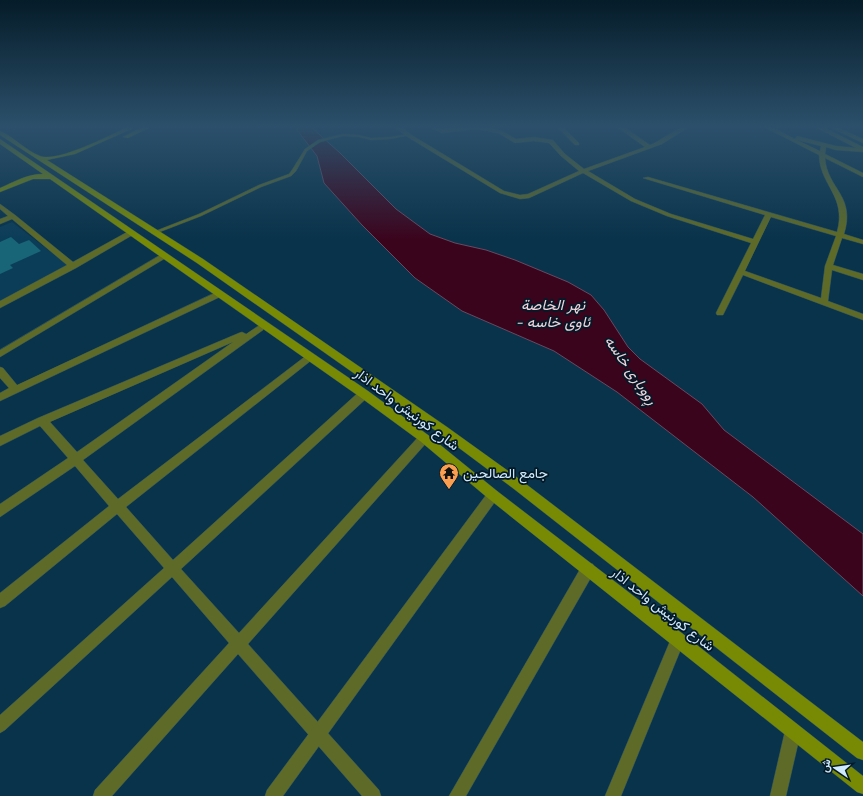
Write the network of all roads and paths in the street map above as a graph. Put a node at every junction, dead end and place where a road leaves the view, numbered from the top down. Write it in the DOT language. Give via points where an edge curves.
graph roads {
  1 [pos="34,164"];
  2 [pos="58,164"];
  3 [pos="71,164"];
  4 [pos="297,164"];
  5 [pos="458,164"];
  6 [pos="574,164"];
  7 [pos="602,164"];
  8 [pos="822,164"];
  9 [pos="841,164"];
  10 [pos="65,167"];
  11 [pos="583,171"];
  12 [pos="863,175"];
  13 [pos="53,178"];
  14 [pos="646,178"];
  15 [pos="21,179"];
  16 [pos="0,185"];
  17 [pos="0,190"];
  18 [pos="0,206"];
  19 [pos="769,215"];
  20 [pos="13,216"];
  21 [pos="0,222"];
  22 [pos="155,232"];
  23 [pos="132,233"];
  24 [pos="840,236"];
  25 [pos="756,242"];
  26 [pos="863,242"];
  27 [pos="165,256"];
  28 [pos="200,261"];
  29 [pos="73,266"];
  30 [pos="829,266"];
  31 [pos="184,269"];
  32 [pos="740,272"];
  33 [pos="863,277"];
  34 [pos="219,294"];
  35 [pos="824,303"];
  36 [pos="0,305"];
  37 [pos="720,313"];
  38 [pos="863,317"];
  39 [pos="262,326"];
  40 [pos="0,353"];
  41 [pos="310,356"];
  42 [pos="0,371"];
  43 [pos="16,390"];
  44 [pos="364,394"];
  45 [pos="0,397"];
  46 [pos="42,420"];
  47 [pos="424,438"];
  48 [pos="0,441"];
  49 [pos="76,459"];
  50 [pos="493,495"];
  51 [pos="118,506"];
  52 [pos="0,511"];
  53 [pos="172,568"];
  54 [pos="588,569"];
  55 [pos="0,601"];
  56 [pos="678,639"];
  57 [pos="239,644"];
  58 [pos="0,725"];
  59 [pos="793,731"];
  60 [pos="319,735"];
  61 [pos="863,752"];
  62 [pos="863,786"];
  63 [pos="101,796"];
  64 [pos="273,796"];
  65 [pos="373,796"];
  66 [pos="457,796"];
  67 [pos="613,796"];
  68 [pos="778,796"];
  1 -- 13 [label="main road, شارع كورنيش واحد اذار"];
  1 -- 15 [label="main road" via="34,170"];
  2 -- 10 [label="main road, شارع كورنيش واحد اذار"];
  3 -- 10 [label="main road"];
  4 -- 22 [label="lane" via="290,175 260,186 200,216"];
  5 -- 11 [label="street" via="510,195 529,196"];
  6 -- 11 [label="street"];
  7 -- 11 [label="street"];
  8 -- 24 [label="street" via="844,212"];
  9 -- 12 [label="street"];
  10 -- 22 [label="main road, شارع كورنيش واحد اذار"];
  11 -- 25 [label="street" via="652,209"];
  13 -- 15 [label="main road" via="41,175"];
  13 -- 23 [label="main road, شارع كورنيش واحد اذار"];
  14 -- 19 [label="street"];
  15 -- 16 [label="main road"];
  15 -- 17 [label="main road"];
  18 -- 20 [label="street"];
  19 -- 24 [label="street"];
  19 -- 25 [label="street"];
  20 -- 21 [label="street"];
  20 -- 29 [label="street"];
  22 -- 28 [label="main road, شارع كورنيش واحد اذار"];
  23 -- 27 [label="main road, شارع كورنيش واحد اذار"];
  23 -- 29 [label="street"];
  24 -- 26 [label="street"];
  24 -- 30 [label="street"];
  25 -- 32 [label="street"];
  27 -- 31 [label="main road, شارع كورنيش واحد اذار"];
  27 -- 40 [label="street"];
  28 -- 31 [label="main road"];
  28 -- 61 [label="main road, شارع كورنيش واحد اذار" via="462,444"];
  29 -- 36 [label="street"];
  30 -- 33 [label="street"];
  30 -- 35 [label="street"];
  31 -- 34 [label="main road, شارع كورنيش واحد اذار"];
  32 -- 35 [label="street"];
  32 -- 37 [label="street"];
  34 -- 39 [label="main road, شارع كورنيش واحد اذار"];
  34 -- 43 [label="street"];
  35 -- 38 [label="street"];
  39 -- 41 [label="main road, شارع كورنيش واحد اذار"];
  39 -- 46 [label="street"];
  39 -- 49 [label="street"];
  41 -- 44 [label="main road, شارع كورنيش واحد اذار"];
  41 -- 51 [label="street"];
  42 -- 43 [label="street"];
  43 -- 45 [label="street"];
  44 -- 47 [label="main road, شارع كورنيش واحد اذار"];
  44 -- 53 [label="street"];
  46 -- 48 [label="street"];
  46 -- 49 [label="street"];
  47 -- 50 [label="main road, شارع كورنيش واحد اذار"];
  47 -- 57 [label="street"];
  49 -- 51 [label="street"];
  49 -- 52 [label="street"];
  50 -- 54 [label="main road, شارع كورنيش واحد اذار"];
  50 -- 60 [label="street"];
  51 -- 53 [label="street"];
  51 -- 55 [label="street"];
  53 -- 57 [label="street"];
  53 -- 58 [label="street"];
  54 -- 56 [label="main road, شارع كورنيش واحد اذار"];
  54 -- 66 [label="street"];
  56 -- 59 [label="main road, شارع كورنيش واحد اذار"];
  56 -- 67 [label="street"];
  57 -- 60 [label="street"];
  57 -- 63 [label="street"];
  59 -- 62 [label="main road, شارع كورنيش واحد اذار"];
  59 -- 68 [label="street"];
  60 -- 64 [label="street"];
  60 -- 65 [label="street"];
}
